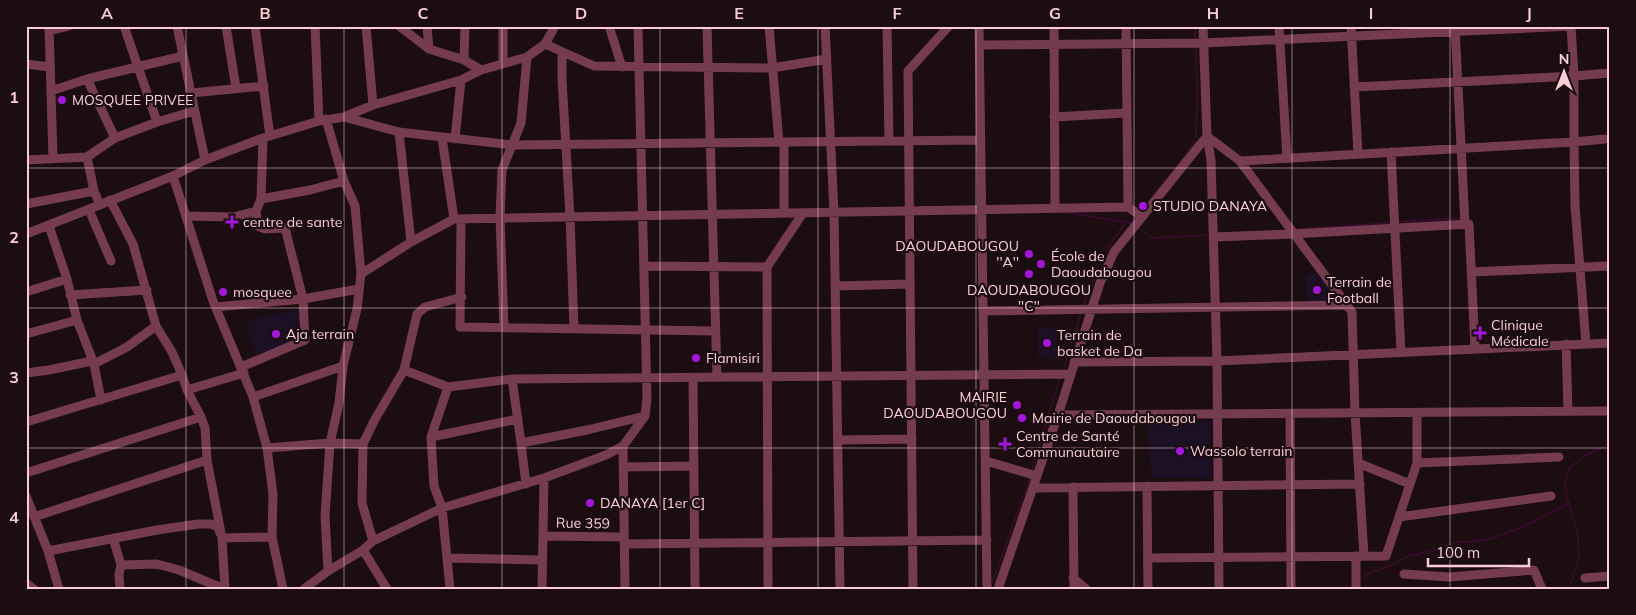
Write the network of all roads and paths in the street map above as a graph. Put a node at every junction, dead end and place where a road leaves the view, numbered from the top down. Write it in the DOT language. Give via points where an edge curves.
graph roads {
  1 [pos="69,26"];
  2 [pos="124,26"];
  3 [pos="176,26"];
  4 [pos="226,26"];
  5 [pos="255,26"];
  6 [pos="315,26"];
  7 [pos="366,26"];
  8 [pos="399,26"];
  9 [pos="427,26"];
  10 [pos="466,26"];
  11 [pos="503,26"];
  12 [pos="555,26"];
  13 [pos="609,26"];
  14 [pos="638,26"];
  15 [pos="707,26"];
  16 [pos="769,26"];
  17 [pos="825,26"];
  18 [pos="887,26"];
  19 [pos="979,26"];
  20 [pos="1054,26"];
  21 [pos="1126,26"];
  22 [pos="1203,26"];
  23 [pos="1279,26"];
  24 [pos="1351,26"];
  25 [pos="1571,26"];
  26 [pos="947,27"];
  27 [pos="1455,28"];
  28 [pos="49,29"];
  29 [pos="1352,36"];
  30 [pos="1280,40"];
  31 [pos="1204,43"];
  32 [pos="544,44"];
  33 [pos="1126,44"];
  34 [pos="980,45"];
  35 [pos="1055,45"];
  36 [pos="429,49"];
  37 [pos="562,53"];
  38 [pos="183,56"];
  39 [pos="527,57"];
  40 [pos="464,60"];
  41 [pos="827,60"];
  42 [pos="503,63"];
  43 [pos="26,64"];
  44 [pos="138,66"];
  45 [pos="50,67"];
  46 [pos="622,67"];
  47 [pos="639,67"];
  48 [pos="708,67"];
  49 [pos="772,68"];
  50 [pos="481,70"];
  51 [pos="1610,73"];
  52 [pos="1574,76"];
  53 [pos="87,79"];
  54 [pos="461,80"];
  55 [pos="1458,81"];
  56 [pos="264,86"];
  57 [pos="1354,87"];
  58 [pos="236,88"];
  59 [pos="51,91"];
  60 [pos="191,93"];
  61 [pos="373,105"];
  62 [pos="194,111"];
  63 [pos="1126,113"];
  64 [pos="344,117"];
  65 [pos="1054,117"];
  66 [pos="322,120"];
  67 [pos="157,122"];
  68 [pos="399,132"];
  69 [pos="1207,136"];
  70 [pos="267,137"];
  71 [pos="115,138"];
  72 [pos="442,138"];
  73 [pos="455,139"];
  74 [pos="1605,139"];
  75 [pos="909,140"];
  76 [pos="981,140"];
  77 [pos="831,141"];
  78 [pos="889,141"];
  79 [pos="781,142"];
  80 [pos="1574,142"];
  81 [pos="641,143"];
  82 [pos="710,143"];
  83 [pos="565,144"];
  84 [pos="512,145"];
  85 [pos="1461,148"];
  86 [pos="1390,152"];
  87 [pos="1358,154"];
  88 [pos="86,157"];
  89 [pos="53,158"];
  90 [pos="1288,158"];
  91 [pos="26,160"];
  92 [pos="205,160"];
  93 [pos="1240,161"];
  94 [pos="173,176"];
  95 [pos="344,181"];
  96 [pos="94,191"];
  97 [pos="261,199"];
  98 [pos="110,200"];
  99 [pos="26,204"];
  100 [pos="100,205"];
  101 [pos="1128,207"];
  102 [pos="1055,208"];
  103 [pos="89,210"];
  104 [pos="982,210"];
  105 [pos="256,211"];
  106 [pos="909,211"];
  107 [pos="834,212"];
  108 [pos="784,213"];
  109 [pos="803,213"];
  110 [pos="712,214"];
  111 [pos="186,216"];
  112 [pos="643,216"];
  113 [pos="1142,216"];
  114 [pos="500,217"];
  115 [pos="570,217"];
  116 [pos="457,219"];
  117 [pos="1465,224"];
  118 [pos="49,226"];
  119 [pos="1394,227"];
  120 [pos="26,234"];
  121 [pos="1294,234"];
  122 [pos="1214,237"];
  123 [pos="411,242"];
  124 [pos="111,261"];
  125 [pos="644,266"];
  126 [pos="714,266"];
  127 [pos="1610,266"];
  128 [pos="767,267"];
  129 [pos="1581,268"];
  130 [pos="1471,272"];
  131 [pos="361,274"];
  132 [pos="67,279"];
  133 [pos="910,284"];
  134 [pos="835,286"];
  135 [pos="359,289"];
  136 [pos="147,290"];
  137 [pos="26,292"];
  138 [pos="70,295"];
  139 [pos="462,297"];
  140 [pos="304,299"];
  141 [pos="1346,305"];
  142 [pos="216,307"];
  143 [pos="1216,307"];
  144 [pos="1091,309"];
  145 [pos="983,311"];
  146 [pos="77,320"];
  147 [pos="156,326"];
  148 [pos="504,327"];
  149 [pos="574,328"];
  150 [pos="645,330"];
  151 [pos="715,330"];
  152 [pos="26,334"];
  153 [pos="1610,342"];
  154 [pos="1566,344"];
  155 [pos="1586,344"];
  156 [pos="1475,348"];
  157 [pos="1401,352"];
  158 [pos="1353,354"];
  159 [pos="1217,361"];
  160 [pos="1074,362"];
  161 [pos="93,363"];
  162 [pos="344,366"];
  163 [pos="242,370"];
  164 [pos="404,370"];
  165 [pos="26,373"];
  166 [pos="1071,374"];
  167 [pos="182,375"];
  168 [pos="911,376"];
  169 [pos="984,376"];
  170 [pos="717,377"];
  171 [pos="767,377"];
  172 [pos="837,377"];
  173 [pos="646,378"];
  174 [pos="693,378"];
  175 [pos="512,379"];
  176 [pos="448,387"];
  177 [pos="187,390"];
  178 [pos="253,397"];
  179 [pos="100,400"];
  180 [pos="1568,411"];
  181 [pos="1610,411"];
  182 [pos="1355,413"];
  183 [pos="1417,413"];
  184 [pos="1218,414"];
  185 [pos="1290,414"];
  186 [pos="1058,415"];
  187 [pos="645,416"];
  188 [pos="201,417"];
  189 [pos="518,419"];
  190 [pos="26,422"];
  191 [pos="431,437"];
  192 [pos="912,439"];
  193 [pos="838,440"];
  194 [pos="330,443"];
  195 [pos="521,443"];
  196 [pos="363,444"];
  197 [pos="623,446"];
  198 [pos="267,448"];
  199 [pos="1559,457"];
  200 [pos="207,460"];
  201 [pos="986,461"];
  202 [pos="1358,463"];
  203 [pos="1417,463"];
  204 [pos="694,466"];
  205 [pos="623,467"];
  206 [pos="26,473"];
  207 [pos="1037,476"];
  208 [pos="544,478"];
  209 [pos="526,484"];
  210 [pos="1290,484"];
  211 [pos="1360,484"];
  212 [pos="1410,484"];
  213 [pos="1218,485"];
  214 [pos="1147,486"];
  215 [pos="1072,487"];
  216 [pos="1033,488"];
  217 [pos="26,496"];
  218 [pos="1551,496"];
  219 [pos="442,508"];
  220 [pos="34,517"];
  221 [pos="1398,517"];
  222 [pos="542,536"];
  223 [pos="113,538"];
  224 [pos="222,538"];
  225 [pos="272,538"];
  226 [pos="987,540"];
  227 [pos="373,541"];
  228 [pos="624,541"];
  229 [pos="913,541"];
  230 [pos="839,542"];
  231 [pos="767,543"];
  232 [pos="695,544"];
  233 [pos="363,550"];
  234 [pos="48,551"];
  235 [pos="1360,556"];
  236 [pos="1291,557"];
  237 [pos="447,558"];
  238 [pos="1148,558"];
  239 [pos="1219,558"];
  240 [pos="542,560"];
  241 [pos="120,565"];
  242 [pos="328,571"];
  243 [pos="1404,574"];
  244 [pos="1610,576"];
  245 [pos="1074,578"];
  246 [pos="1584,578"];
  247 [pos="26,583"];
  248 [pos="34,589"];
  249 [pos="59,589"];
  250 [pos="120,589"];
  251 [pos="224,589"];
  252 [pos="283,589"];
  253 [pos="304,589"];
  254 [pos="387,589"];
  255 [pos="450,589"];
  256 [pos="542,589"];
  257 [pos="625,589"];
  258 [pos="695,589"];
  259 [pos="768,589"];
  260 [pos="840,589"];
  261 [pos="913,589"];
  262 [pos="987,589"];
  263 [pos="998,589"];
  264 [pos="1074,589"];
  265 [pos="1086,589"];
  266 [pos="1148,589"];
  267 [pos="1219,589"];
  268 [pos="1291,589"];
  269 [pos="1356,589"];
  270 [pos="1542,589"];
  1 -- 28 [label="street"];
  2 -- 44 [label="street"];
  3 -- 38 [label="street"];
  4 -- 58 [label="street"];
  5 -- 56 [label="street"];
  6 -- 66 [label="street"];
  7 -- 61 [label="street"];
  8 -- 36 [label="street"];
  9 -- 36 [label="street"];
  10 -- 40 [label="street"];
  11 -- 42 [label="street"];
  12 -- 32 [label="street"];
  13 -- 46 [label="street"];
  14 -- 47 [label="street"];
  15 -- 48 [label="street"];
  16 -- 49 [label="street"];
  17 -- 41 [label="street"];
  18 -- 78 [label="street"];
  19 -- 34 [label="street"];
  20 -- 35 [label="street"];
  21 -- 33 [label="street"];
  22 -- 31 [label="street"];
  23 -- 30 [label="street"];
  24 -- 29 [label="street"];
  25 -- 27 [label="street"];
  25 -- 52 [label="street"];
  26 -- 75 [label="street" via="908,71"];
  27 -- 29 [label="street"];
  27 -- 55 [label="street"];
  28 -- 45 [label="street"];
  29 -- 30 [label="street"];
  29 -- 57 [label="street"];
  30 -- 31 [label="street"];
  30 -- 90 [label="street"];
  31 -- 33 [label="street"];
  31 -- 69 [label="street"];
  32 -- 37 [label="street"];
  32 -- 39 [label="street"];
  33 -- 35 [label="street"];
  33 -- 63 [label="street"];
  34 -- 35 [label="street"];
  34 -- 76 [label="street"];
  35 -- 65 [label="street"];
  36 -- 40 [label="street"];
  37 -- 46 [label="street" via="594,66"];
  37 -- 83 [label="street"];
  38 -- 44 [label="street"];
  38 -- 60 [label="street"];
  39 -- 42 [label="street"];
  39 -- 84 [label="street" via="521,122"];
  40 -- 50 [label="street"];
  41 -- 49 [label="street"];
  41 -- 77 [label="street"];
  42 -- 50 [label="street"];
  43 -- 45 [label="street"];
  44 -- 53 [label="street"];
  44 -- 67 [label="street"];
  45 -- 59 [label="street"];
  46 -- 47 [label="street"];
  47 -- 48 [label="street"];
  47 -- 81 [label="street"];
  48 -- 49 [label="street"];
  48 -- 82 [label="street"];
  49 -- 79 [label="street"];
  50 -- 54 [label="street"];
  51 -- 52 [label="street"];
  52 -- 55 [label="street"];
  52 -- 80 [label="street"];
  53 -- 59 [label="street"];
  53 -- 71 [label="street"];
  54 -- 61 [label="street"];
  54 -- 73 [label="street"];
  55 -- 57 [label="street"];
  55 -- 85 [label="street"];
  56 -- 58 [label="street"];
  56 -- 70 [label="street"];
  57 -- 87 [label="street"];
  58 -- 60 [label="street"];
  59 -- 89 [label="street"];
  60 -- 62 [label="street"];
  61 -- 64 [label="street"];
  62 -- 67 [label="street"];
  62 -- 92 [label="street"];
  63 -- 65 [label="street"];
  63 -- 101 [label="street"];
  64 -- 66 [label="street"];
  64 -- 68 [label="street"];
  65 -- 102 [label="street"];
  66 -- 70 [label="street"];
  66 -- 95 [label="street"];
  67 -- 71 [label="street"];
  68 -- 72 [label="street"];
  68 -- 123 [label="street"];
  69 -- 93 [label="street"];
  69 -- 113 [label="street"];
  69 -- 122 [label="street" via="1212,160"];
  70 -- 92 [label="street"];
  70 -- 97 [label="street"];
  71 -- 88 [label="street"];
  72 -- 73 [label="street"];
  72 -- 116 [label="street"];
  73 -- 84 [label="street"];
  74 -- 80 [label="street"];
  75 -- 76 [label="street"];
  75 -- 78 [label="street"];
  75 -- 106 [label="street"];
  76 -- 104 [label="street"];
  77 -- 78 [label="street"];
  77 -- 79 [label="street"];
  77 -- 107 [label="street"];
  79 -- 82 [label="street"];
  79 -- 108 [label="street"];
  80 -- 85 [label="street"];
  80 -- 129 [label="street" via="1575,206"];
  81 -- 82 [label="street"];
  81 -- 83 [label="street"];
  81 -- 112 [label="street"];
  82 -- 110 [label="street"];
  83 -- 84 [label="street"];
  83 -- 115 [label="street"];
  84 -- 114 [label="street" via="502,170"];
  85 -- 86 [label="street"];
  85 -- 117 [label="street"];
  86 -- 87 [label="street"];
  86 -- 119 [label="street"];
  87 -- 90 [label="street"];
  88 -- 89 [label="street"];
  88 -- 96 [label="street"];
  89 -- 91 [label="street"];
  90 -- 93 [label="street"];
  92 -- 94 [label="street"];
  93 -- 121 [label="street"];
  94 -- 98 [label="street"];
  94 -- 111 [label="street"];
  95 -- 97 [label="street"];
  95 -- 131 [label="street" via="354,206"];
  96 -- 99 [label="street"];
  96 -- 100 [label="street"];
  97 -- 105 [label="street"];
  98 -- 100 [label="street"];
  98 -- 136 [label="street" via="133,244"];
  100 -- 103 [label="street"];
  101 -- 102 [label="street"];
  101 -- 113 [label="street"];
  102 -- 104 [label="street"];
  103 -- 118 [label="street"];
  103 -- 124 [label="street"];
  104 -- 106 [label="street"];
  104 -- 145 [label="street"];
  105 -- 111 [label="street" via="234,217"];
  105 -- 140 [label="street" via="258,226 285,228"];
  106 -- 107 [label="street"];
  106 -- 133 [label="street"];
  107 -- 109 [label="street"];
  107 -- 134 [label="street"];
  108 -- 109 [label="street"];
  108 -- 110 [label="street"];
  109 -- 128 [label="street"];
  110 -- 112 [label="street"];
  110 -- 126 [label="street"];
  111 -- 142 [label="street"];
  112 -- 115 [label="street"];
  112 -- 125 [label="street"];
  113 -- 144 [label="street" via="1114,252"];
  114 -- 115 [label="street"];
  114 -- 116 [label="street"];
  114 -- 148 [label="street"];
  115 -- 149 [label="street"];
  116 -- 123 [label="street"];
  116 -- 139 [label="street"];
  117 -- 119 [label="street"];
  117 -- 130 [label="street" via="1469,224"];
  118 -- 120 [label="street"];
  118 -- 132 [label="street"];
  119 -- 121 [label="street"];
  119 -- 157 [label="street"];
  121 -- 122 [label="street"];
  121 -- 141 [label="street"];
  122 -- 143 [label="street"];
  123 -- 131 [label="street"];
  125 -- 126 [label="street"];
  125 -- 150 [label="street"];
  126 -- 128 [label="street"];
  126 -- 151 [label="street"];
  127 -- 129 [label="street"];
  128 -- 171 [label="street"];
  129 -- 130 [label="street"];
  129 -- 155 [label="street"];
  130 -- 156 [label="street"];
  131 -- 135 [label="street"];
  132 -- 137 [label="street"];
  132 -- 138 [label="street"];
  133 -- 134 [label="street"];
  133 -- 168 [label="street"];
  134 -- 172 [label="street"];
  135 -- 140 [label="street"];
  135 -- 162 [label="street"];
  136 -- 138 [label="street"];
  136 -- 147 [label="street"];
  138 -- 146 [label="street"];
  139 -- 148 [label="street" via="460,327"];
  139 -- 164 [label="street" via="425,307 417,314"];
  140 -- 142 [label="street"];
  140 -- 163 [label="street" via="305,340"];
  141 -- 143 [label="street"];
  141 -- 158 [label="street" via="1352,312"];
  142 -- 163 [label="street"];
  143 -- 144 [label="street"];
  143 -- 159 [label="street"];
  144 -- 145 [label="street"];
  144 -- 160 [label="street"];
  145 -- 169 [label="street"];
  146 -- 152 [label="street"];
  146 -- 161 [label="street"];
  147 -- 161 [label="street" via="127,347"];
  147 -- 167 [label="street"];
  148 -- 149 [label="street"];
  149 -- 150 [label="street"];
  150 -- 151 [label="street"];
  150 -- 173 [label="street"];
  151 -- 170 [label="street"];
  153 -- 155 [label="street"];
  154 -- 155 [label="street"];
  154 -- 156 [label="street"];
  154 -- 180 [label="street"];
  156 -- 157 [label="street"];
  157 -- 158 [label="street"];
  158 -- 159 [label="street"];
  158 -- 182 [label="street"];
  159 -- 160 [label="street"];
  159 -- 184 [label="street"];
  160 -- 166 [label="street"];
  161 -- 165 [label="street"];
  161 -- 179 [label="street"];
  162 -- 178 [label="street"];
  162 -- 194 [label="street"];
  163 -- 177 [label="street"];
  163 -- 178 [label="street"];
  164 -- 176 [label="street"];
  164 -- 196 [label="street"];
  166 -- 169 [label="street"];
  166 -- 186 [label="street"];
  167 -- 177 [label="street"];
  167 -- 179 [label="street"];
  168 -- 169 [label="street"];
  168 -- 172 [label="street"];
  168 -- 192 [label="street"];
  169 -- 201 [label="street"];
  170 -- 171 [label="street"];
  170 -- 174 [label="street"];
  171 -- 172 [label="street"];
  171 -- 231 [label="street"];
  172 -- 193 [label="street"];
  173 -- 174 [label="street"];
  173 -- 175 [label="street"];
  173 -- 187 [label="street"];
  174 -- 204 [label="street"];
  175 -- 176 [label="street"];
  175 -- 189 [label="street"];
  176 -- 191 [label="street"];
  177 -- 188 [label="street"];
  178 -- 198 [label="street"];
  179 -- 190 [label="street"];
  180 -- 181 [label="street"];
  180 -- 183 [label="street"];
  182 -- 183 [label="street"];
  182 -- 185 [label="street"];
  182 -- 202 [label="street"];
  183 -- 203 [label="street"];
  184 -- 185 [label="street"];
  184 -- 186 [label="street"];
  184 -- 213 [label="street"];
  185 -- 210 [label="street"];
  186 -- 207 [label="street"];
  187 -- 195 [label="street"];
  187 -- 197 [label="street"];
  188 -- 200 [label="street"];
  188 -- 206 [label="street"];
  189 -- 191 [label="street"];
  189 -- 195 [label="street"];
  191 -- 219 [label="street" via="434,486"];
  192 -- 193 [label="street"];
  192 -- 229 [label="street"];
  193 -- 230 [label="street"];
  194 -- 196 [label="street"];
  194 -- 198 [label="street"];
  194 -- 242 [label="street" via="325,516"];
  195 -- 209 [label="street"];
  196 -- 227 [label="street" via="362,503"];
  197 -- 205 [label="street"];
  197 -- 208 [label="street"];
  198 -- 225 [label="street" via="273,494"];
  199 -- 203 [label="street"];
  200 -- 220 [label="street"];
  200 -- 224 [label="street"];
  201 -- 207 [label="street"];
  201 -- 226 [label="street"];
  202 -- 211 [label="street"];
  202 -- 212 [label="street"];
  203 -- 212 [label="street"];
  204 -- 205 [label="street"];
  204 -- 232 [label="street"];
  205 -- 228 [label="street"];
  207 -- 216 [label="street"];
  208 -- 209 [label="street"];
  208 -- 222 [label="street"];
  209 -- 219 [label="street"];
  210 -- 211 [label="street"];
  210 -- 213 [label="street"];
  210 -- 236 [label="street"];
  211 -- 235 [label="street"];
  212 -- 221 [label="street"];
  213 -- 214 [label="street"];
  213 -- 239 [label="street"];
  214 -- 215 [label="street"];
  214 -- 238 [label="street"];
  215 -- 216 [label="street"];
  215 -- 245 [label="street"];
  216 -- 263 [label="street"];
  217 -- 220 [label="street"];
  218 -- 221 [label="street"];
  219 -- 227 [label="street"];
  219 -- 237 [label="street"];
  220 -- 234 [label="street"];
  221 -- 235 [label="street" via="1386,556"];
  222 -- 228 [label="street, Rue 359"];
  222 -- 240 [label="street"];
  223 -- 224 [label="street" via="212,524 218,527"];
  223 -- 234 [label="street"];
  223 -- 241 [label="street"];
  224 -- 225 [label="street"];
  224 -- 251 [label="street"];
  225 -- 252 [label="street"];
  226 -- 229 [label="street, Rue 359"];
  226 -- 262 [label="street"];
  227 -- 233 [label="street"];
  228 -- 232 [label="street, Rue 359"];
  228 -- 257 [label="street"];
  229 -- 230 [label="street, Rue 359"];
  229 -- 261 [label="street"];
  230 -- 231 [label="street, Rue 359"];
  230 -- 260 [label="street"];
  231 -- 232 [label="street, Rue 359"];
  231 -- 259 [label="street"];
  232 -- 258 [label="street"];
  233 -- 242 [label="street"];
  233 -- 254 [label="street"];
  234 -- 249 [label="street"];
  235 -- 236 [label="street"];
  235 -- 269 [label="street"];
  236 -- 239 [label="street"];
  236 -- 268 [label="street"];
  237 -- 240 [label="street"];
  237 -- 255 [label="street"];
  238 -- 239 [label="street"];
  238 -- 266 [label="street"];
  239 -- 267 [label="street"];
  240 -- 256 [label="street"];
  241 -- 250 [label="street"];
  241 -- 251 [label="street" via="157,564"];
  242 -- 253 [label="street"];
  243 -- 270 [label="street" via="1449,577 1534,570"];
  244 -- 246 [label="street"];
  245 -- 264 [label="street"];
  245 -- 265 [label="street"];
  247 -- 248 [label="street"];
}
